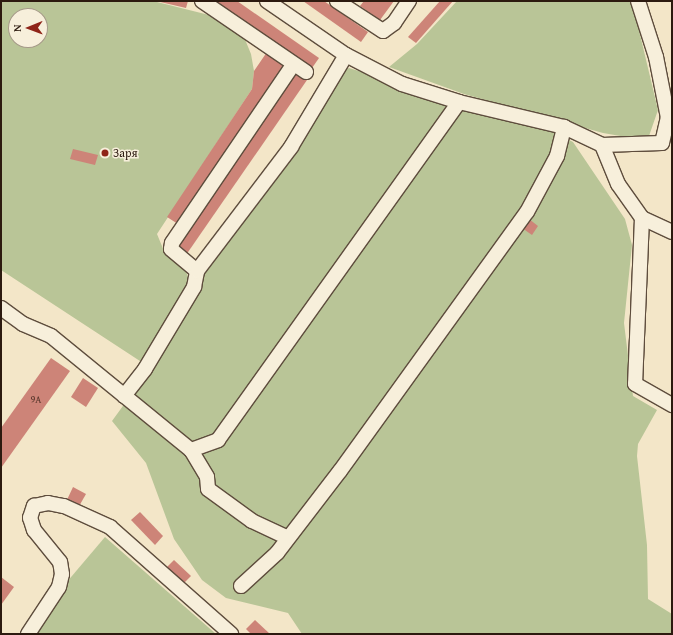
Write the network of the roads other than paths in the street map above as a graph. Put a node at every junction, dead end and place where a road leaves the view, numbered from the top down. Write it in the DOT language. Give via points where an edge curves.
graph roads {
  1 [pos="202,1"];
  2 [pos="267,1"];
  3 [pos="337,1"];
  4 [pos="409,1"];
  5 [pos="638,1"];
  6 [pos="354,6"];
  7 [pos="346,55"];
  8 [pos="293,64"];
  9 [pos="306,72"];
  10 [pos="459,102"];
  11 [pos="564,127"];
  12 [pos="602,145"];
  13 [pos="642,218"];
  14 [pos="672,232"];
  15 [pos="197,271"];
  16 [pos="1,308"];
  17 [pos="124,396"];
  18 [pos="672,405"];
  19 [pos="191,450"];
  20 [pos="287,537"];
  21 [pos="241,586"];
  22 [pos="28,634"];
  23 [pos="231,634"];
  1 -- 8 [label="street"];
  2 -- 7 [label="street"];
  3 -- 6 [label="street"];
  4 -- 6 [label="street" via="394,23 383,31"];
  5 -- 12 [label="street" via="656,57 668,118 662,143"];
  7 -- 10 [label="street" via="402,84"];
  7 -- 15 [label="street" via="291,147"];
  8 -- 9 [label="street"];
  8 -- 15 [label="street" via="172,243 171,249"];
  10 -- 11 [label="street"];
  10 -- 19 [label="street" via="218,440"];
  11 -- 12 [label="street"];
  11 -- 20 [label="street" via="557,156 527,212 385,410"];
  12 -- 13 [label="street" via="618,184"];
  13 -- 14 [label="street"];
  13 -- 18 [label="street" via="636,384"];
  15 -- 17 [label="street" via="194,287"];
  16 -- 17 [label="street" via="23,324 51,336"];
  17 -- 19 [label="street"];
  19 -- 20 [label="street" via="207,477 208,489 252,521"];
  20 -- 21 [label="street" via="277,553"];
  22 -- 23 [label="street" via="59,587 62,574 60,562 34,530 30,518 34,506 48,503 64,506 110,527"];
}
